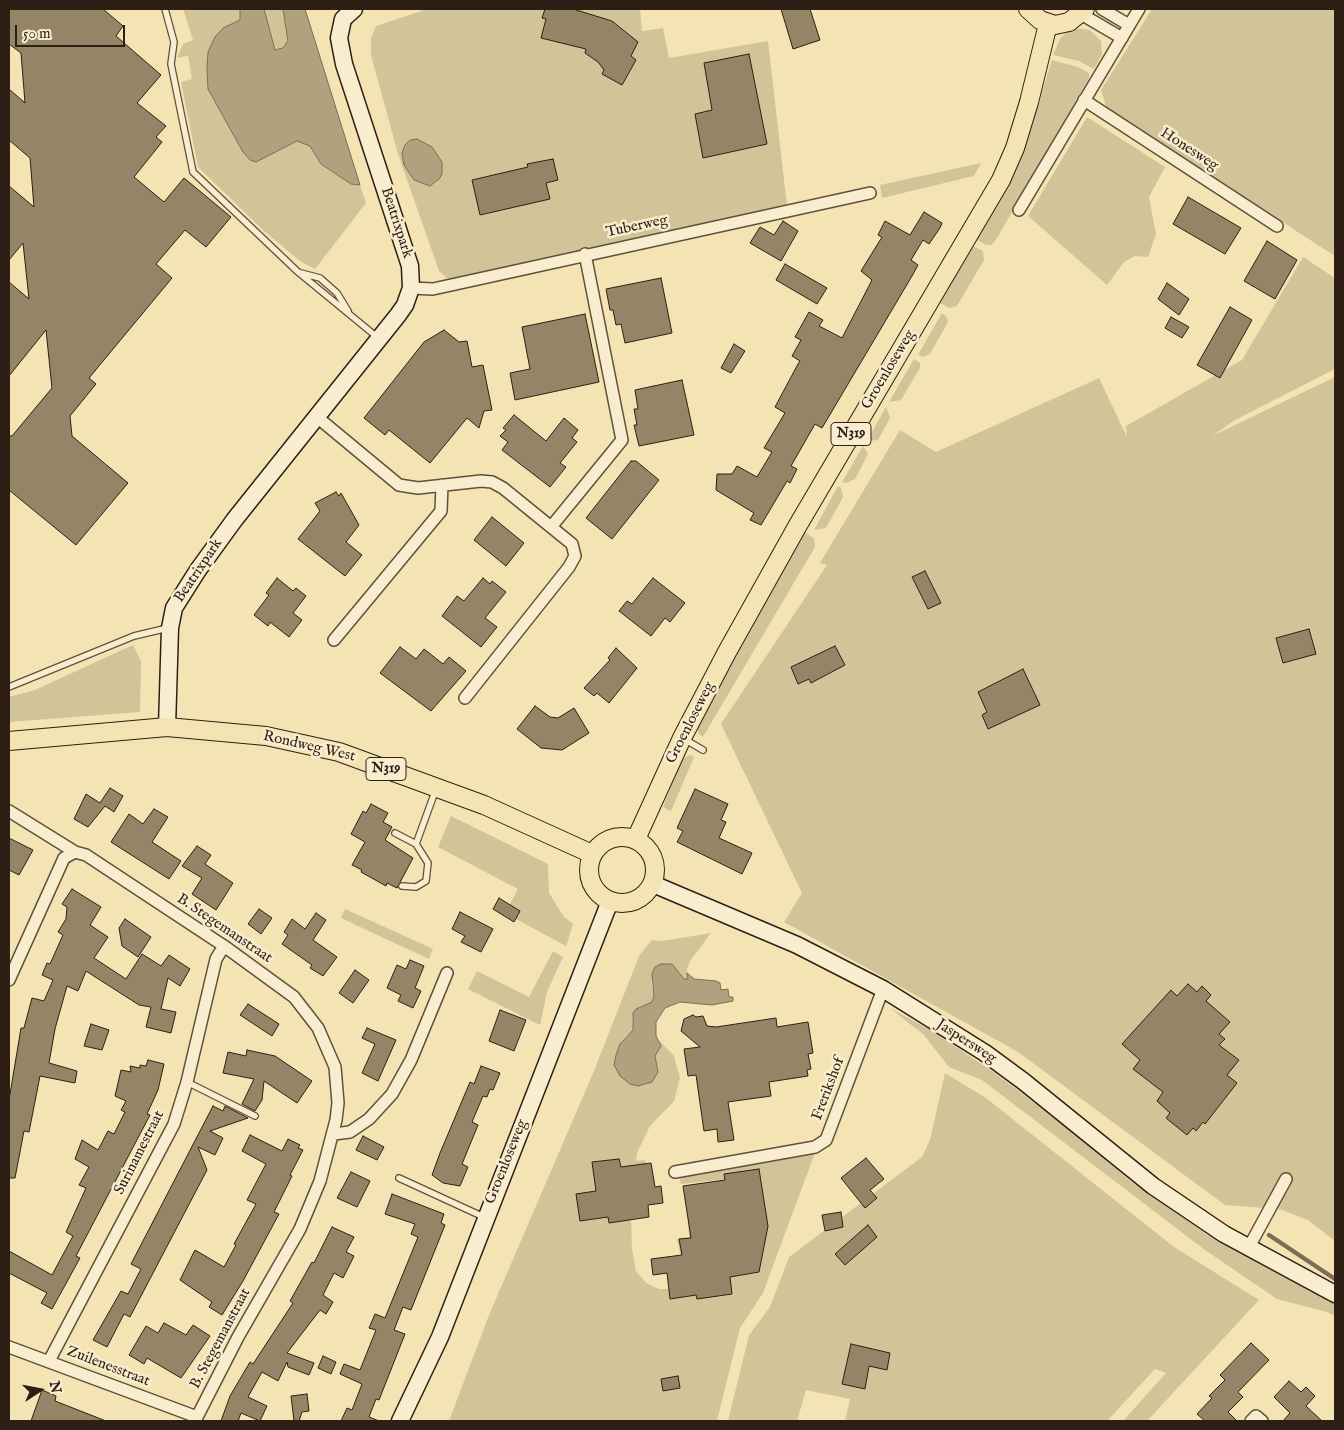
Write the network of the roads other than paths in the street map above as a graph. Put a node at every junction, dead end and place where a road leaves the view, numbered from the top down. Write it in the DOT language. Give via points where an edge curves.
graph roads {
  1 [pos="165,9"];
  2 [pos="1028,9"];
  3 [pos="1102,9"];
  4 [pos="1139,9"];
  5 [pos="348,11"];
  6 [pos="1083,11"];
  7 [pos="1048,24"];
  8 [pos="1129,25"];
  9 [pos="1122,38"];
  10 [pos="1084,100"];
  11 [pos="870,193"];
  12 [pos="1019,210"];
  13 [pos="1277,226"];
  14 [pos="585,254"];
  15 [pos="298,272"];
  16 [pos="410,288"];
  17 [pos="350,315"];
  18 [pos="379,338"];
  19 [pos="316,417"];
  20 [pos="442,485"];
  21 [pos="551,527"];
  22 [pos="170,628"];
  23 [pos="334,640"];
  24 [pos="9,688"];
  25 [pos="465,698"];
  26 [pos="167,727"];
  27 [pos="682,738"];
  28 [pos="9,741"];
  29 [pos="703,750"];
  30 [pos="437,787"];
  31 [pos="9,811"];
  32 [pos="395,832"];
  33 [pos="636,839"];
  34 [pos="416,844"];
  35 [pos="75,852"];
  36 [pos="592,854"];
  37 [pos="653,884"];
  38 [pos="402,886"];
  39 [pos="610,901"];
  40 [pos="224,946"];
  41 [pos="447,973"];
  42 [pos="9,980"];
  43 [pos="883,989"];
  44 [pos="187,1082"];
  45 [pos="255,1116"];
  46 [pos="334,1134"];
  47 [pos="675,1172"];
  48 [pos="398,1178"];
  49 [pos="1286,1178"];
  50 [pos="486,1218"];
  51 [pos="1249,1247"];
  52 [pos="1335,1294"];
  53 [pos="9,1346"];
  54 [pos="49,1361"];
  55 [pos="196,1419"];
  56 [pos="400,1421"];
  57 [pos="1251,1421"];
  58 [pos="1262,1421"];
  1 -- 15 [label="lane" via="174,42 171,64 192,172"];
  2 -- 7 [label="main road"];
  3 -- 8 [label="street"];
  4 -- 8 [label="street"];
  5 -- 16 [label="street, Beatrixpark" via="338,38 410,266"];
  6 -- 7 [label="main road" via="1069,22"];
  6 -- 9 [label="street"];
  7 -- 27 [label="main road, Groenloseweg / N319" via="1029,102 1001,180 798,525"];
  8 -- 9 [label="street"];
  9 -- 10 [label="street"];
  10 -- 12 [label="street"];
  10 -- 13 [label="street, Honesweg"];
  11 -- 14 [label="street, Tuberweg"];
  14 -- 16 [label="street, Tuberweg" via="433,288"];
  14 -- 21 [label="street" via="622,440"];
  15 -- 17 [label="lane"];
  15 -- 17 [label="lane" via="327,283"];
  16 -- 18 [label="street, Beatrixpark" via="405,305"];
  17 -- 18 [label="lane"];
  18 -- 19 [label="street, Beatrixpark"];
  19 -- 20 [label="street" via="399,485 409,488"];
  19 -- 22 [label="street, Beatrixpark" via="198,570 174,608"];
  20 -- 21 [label="street" via="492,482"];
  20 -- 23 [label="street" via="441,511"];
  21 -- 25 [label="street" via="572,544 574,556 569,567"];
  22 -- 24 [label="lane" via="134,636"];
  22 -- 26 [label="street, Beatrixpark"];
  26 -- 28 [label="main road, Rondweg West / N319"];
  26 -- 30 [label="main road, Rondweg West / N319" via="266,736 339,752"];
  27 -- 29 [label="lane"];
  27 -- 33 [label="main road, Groenloseweg / N319"];
  30 -- 34 [label="lane"];
  30 -- 36 [label="main road, Rondweg West / N319"];
  31 -- 35 [label="street, B. Stegemanstraat"];
  32 -- 34 [label="lane"];
  33 -- 36 [label="main road" via="625,836 612,838"];
  33 -- 37 [label="main road" via="654,858"];
  34 -- 38 [label="lane" via="428,862 426,881 416,887"];
  35 -- 40 [label="street, B. Stegemanstraat" via="86,855"];
  35 -- 42 [label="street" via="64,858"];
  36 -- 39 [label="main road" via="590,881 598,893"];
  37 -- 39 [label="main road" via="635,902 622,904"];
  37 -- 43 [label="street, Jaspersweg" via="797,945"];
  39 -- 50 [label="street, Groenloseweg"];
  40 -- 44 [label="street, Surinamestraat" via="216,959"];
  40 -- 46 [label="street, B. Stegemanstraat" via="294,997 318,1028 335,1067 338,1103"];
  41 -- 46 [label="street" via="411,1060 392,1094 369,1119 350,1132"];
  43 -- 47 [label="street, Frerikshof" via="826,1140 815,1147"];
  43 -- 51 [label="street, Jaspersweg" via="985,1053 1153,1186"];
  44 -- 45 [label="lane"];
  44 -- 54 [label="street, Surinamestraat" via="174,1124"];
  46 -- 55 [label="street, B. Stegemanstraat" via="320,1181 300,1229 238,1337"];
  48 -- 50 [label="lane"];
  49 -- 51 [label="street"];
  50 -- 56 [label="street, Groenloseweg" via="440,1338"];
  51 -- 52 [label="street, Jaspersweg"];
  53 -- 54 [label="street, Zuilenesstraat"];
  54 -- 55 [label="street, Zuilenesstraat"];
  57 -- 58 [label="street" via="1256,1416"];
}
